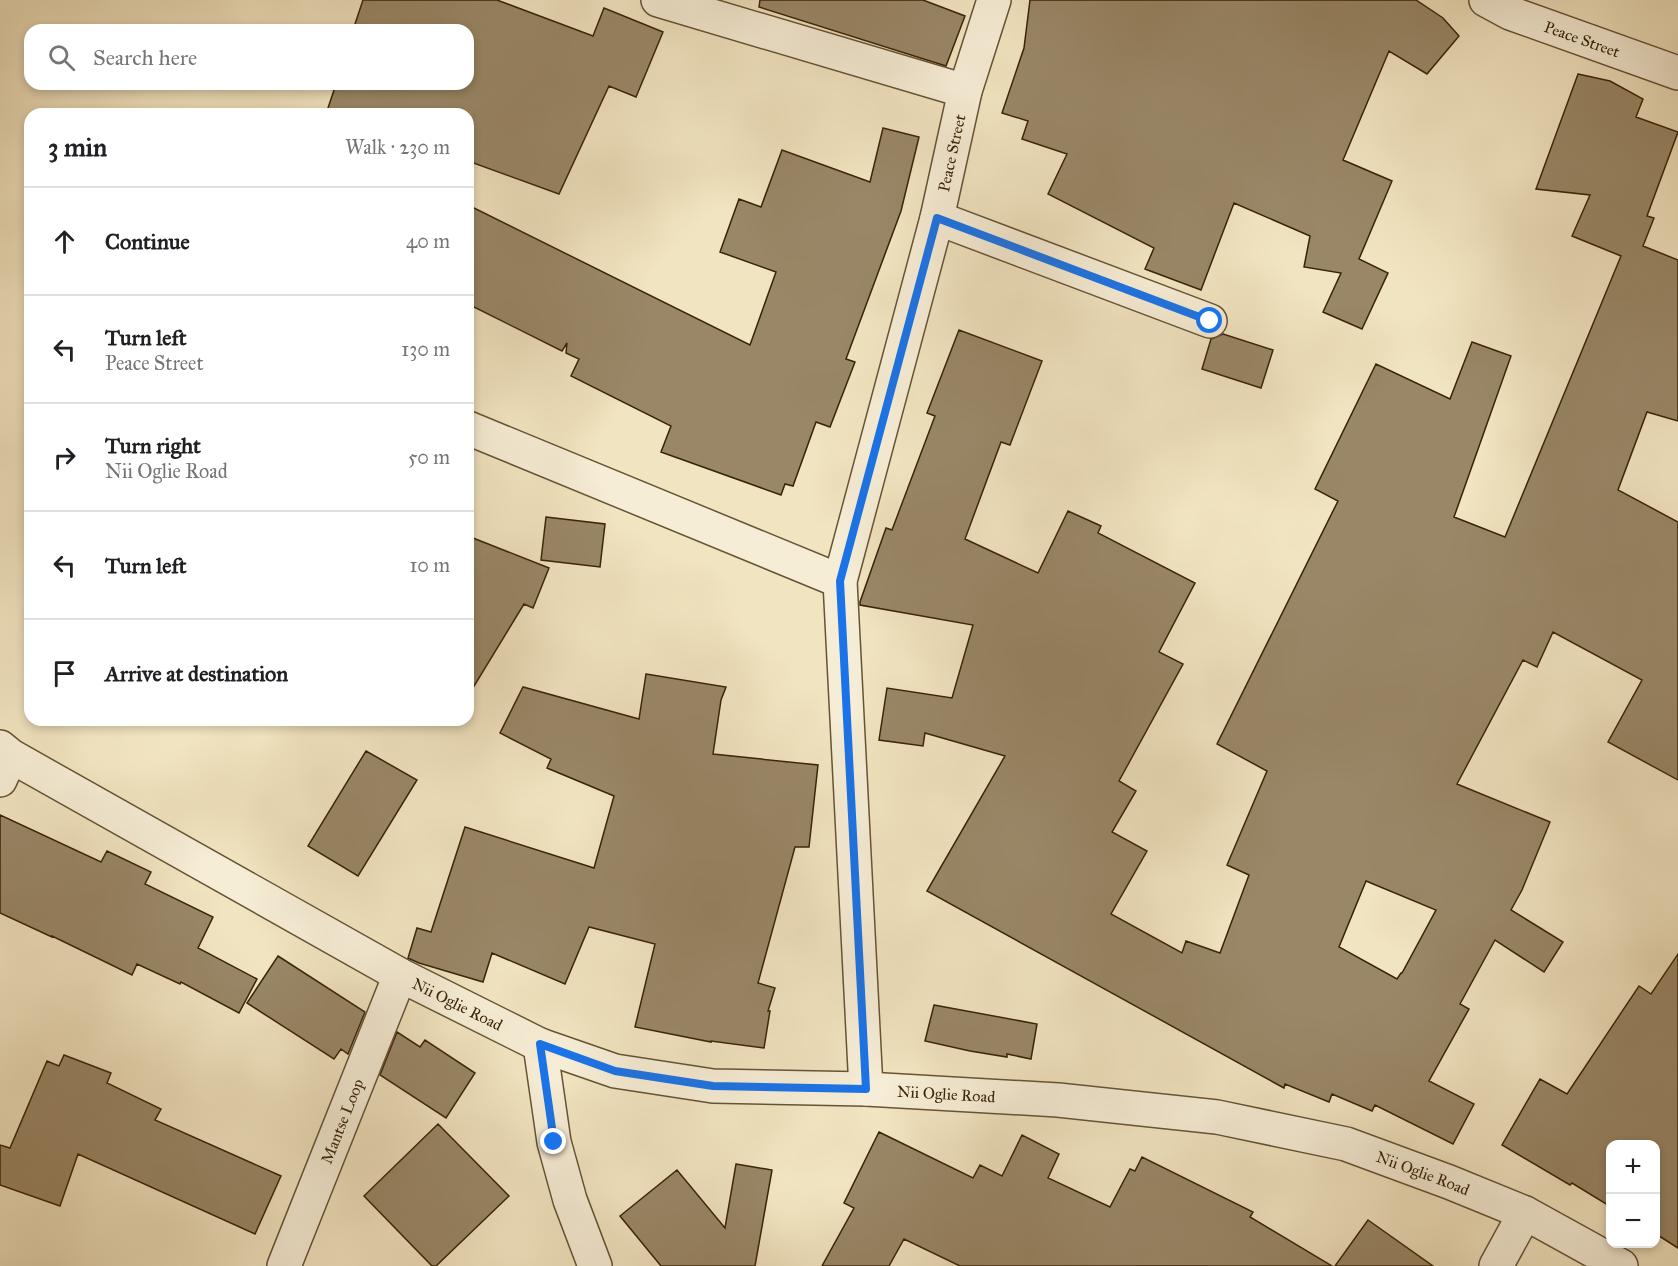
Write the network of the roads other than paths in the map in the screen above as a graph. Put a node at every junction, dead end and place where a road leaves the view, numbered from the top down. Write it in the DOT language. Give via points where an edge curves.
graph roads {
  1 [pos="658,0"];
  2 [pos="994,0"];
  3 [pos="1486,0"];
  4 [pos="1678,74"];
  5 [pos="965,91"];
  6 [pos="937,218"];
  7 [pos="1210,321"];
  8 [pos="474,430"];
  9 [pos="840,581"];
  10 [pos="4,761"];
  11 [pos="400,975"];
  12 [pos="540,1044"];
  13 [pos="866,1089"];
  14 [pos="1525,1213"];
  15 [pos="284,1266"];
  16 [pos="595,1266"];
  17 [pos="1496,1266"];
  18 [pos="1621,1266"];
  1 -- 5 [label="street"];
  2 -- 5 [label="street, Peace Street"];
  3 -- 4 [label="street, Peace Street" via="1510,13"];
  5 -- 6 [label="street, Peace Street"];
  6 -- 7 [label="street"];
  6 -- 9 [label="street, Peace Street"];
  8 -- 9 [label="street"];
  9 -- 13 [label="street, Peace Street"];
  10 -- 11 [label="street, Nii Oglie Road"];
  11 -- 12 [label="street, Nii Oglie Road"];
  11 -- 15 [label="street, Mantse Loop"];
  12 -- 13 [label="street, Nii Oglie Road" via="615,1071 713,1086"];
  12 -- 16 [label="street" via="554,1142 570,1200"];
  13 -- 14 [label="street, Nii Oglie Road" via="1058,1100 1217,1117 1346,1144"];
  14 -- 17 [label="street"];
  14 -- 18 [label="street, Nii Oglie Road"];
}
